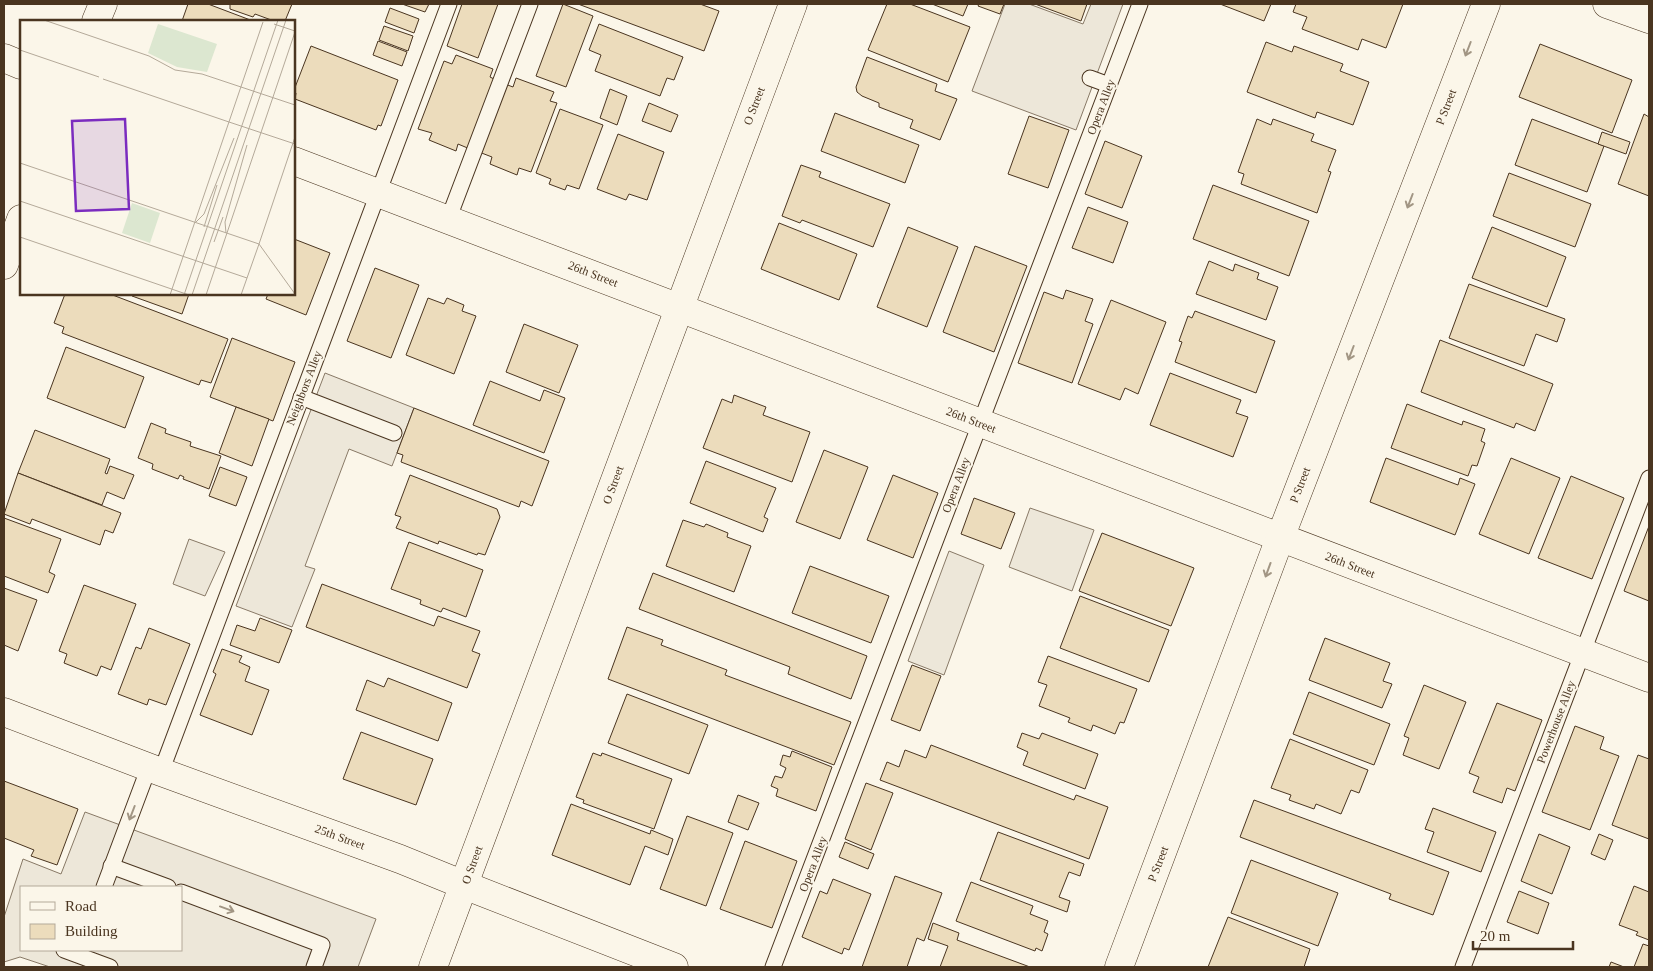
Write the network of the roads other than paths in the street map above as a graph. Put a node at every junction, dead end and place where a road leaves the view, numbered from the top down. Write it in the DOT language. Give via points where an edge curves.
graph roads {
  1 [pos="103,4"];
  2 [pos="449,4"];
  3 [pos="530,4"];
  4 [pos="793,4"];
  5 [pos="1140,4"];
  6 [pos="1486,4"];
  7 [pos="1607,4"];
  8 [pos="96,20"];
  9 [pos="1649,20"];
  10 [pos="4,58"];
  11 [pos="20,65"];
  12 [pos="1090,78"];
  13 [pos="1110,85"];
  14 [pos="295,161"];
  15 [pos="378,192"];
  16 [pos="448,220"];
  17 [pos="20,222"];
  18 [pos="4,264"];
  19 [pos="679,307"];
  20 [pos="301,397"];
  21 [pos="980,423"];
  22 [pos="394,433"];
  23 [pos="1649,478"];
  24 [pos="1280,538"];
  25 [pos="1582,653"];
  26 [pos="1649,678"];
  27 [pos="4,712"];
  28 [pos="155,769"];
  29 [pos="111,866"];
  30 [pos="464,885"];
  31 [pos="104,886"];
  32 [pos="165,886"];
  33 [pos="182,892"];
  34 [pos="79,952"];
  35 [pos="110,967"];
  36 [pos="314,967"];
  37 [pos="433,967"];
  38 [pos="674,967"];
  39 [pos="774,967"];
  40 [pos="1119,967"];
  41 [pos="1463,967"];
  1 -- 8 [label="street"];
  2 -- 15 [label="lane, Neighbors Alley"];
  3 -- 16 [label="lane"];
  4 -- 19 [label="street, O Street"];
  5 -- 13 [label="lane, Opera Alley"];
  6 -- 24 [label="street, P Street, one-way"];
  7 -- 9 [label="street"];
  10 -- 11 [label="street"];
  12 -- 13 [label="lane"];
  13 -- 21 [label="lane, Opera Alley"];
  14 -- 15 [label="street, 26th Street"];
  15 -- 16 [label="street, 26th Street"];
  15 -- 20 [label="lane, Neighbors Alley"];
  16 -- 19 [label="street, 26th Street"];
  17 -- 18 [label="street"];
  19 -- 21 [label="street, 26th Street"];
  19 -- 30 [label="street, O Street"];
  20 -- 22 [label="lane"];
  20 -- 28 [label="lane, Neighbors Alley"];
  21 -- 24 [label="street, 26th Street"];
  21 -- 39 [label="lane, Opera Alley"];
  23 -- 25 [label="lane, Powerhouse Alley"];
  24 -- 25 [label="street, 26th Street"];
  24 -- 40 [label="street, P Street, one-way"];
  25 -- 26 [label="street, 26th Street"];
  25 -- 41 [label="lane, Powerhouse Alley"];
  27 -- 28 [label="street, 25th Street"];
  28 -- 29 [label="lane, Neighbors Alley, one-way"];
  28 -- 30 [label="street, 25th Street" via="400,858"];
  29 -- 31 [label="lane, Neighbors Alley"];
  29 -- 32 [label="lane"];
  30 -- 37 [label="street, O Street"];
  30 -- 38 [label="street, 25th Street"];
  33 -- 36 [label="lane, one-way" via="322,945"];
  34 -- 35 [label="lane"];
}
